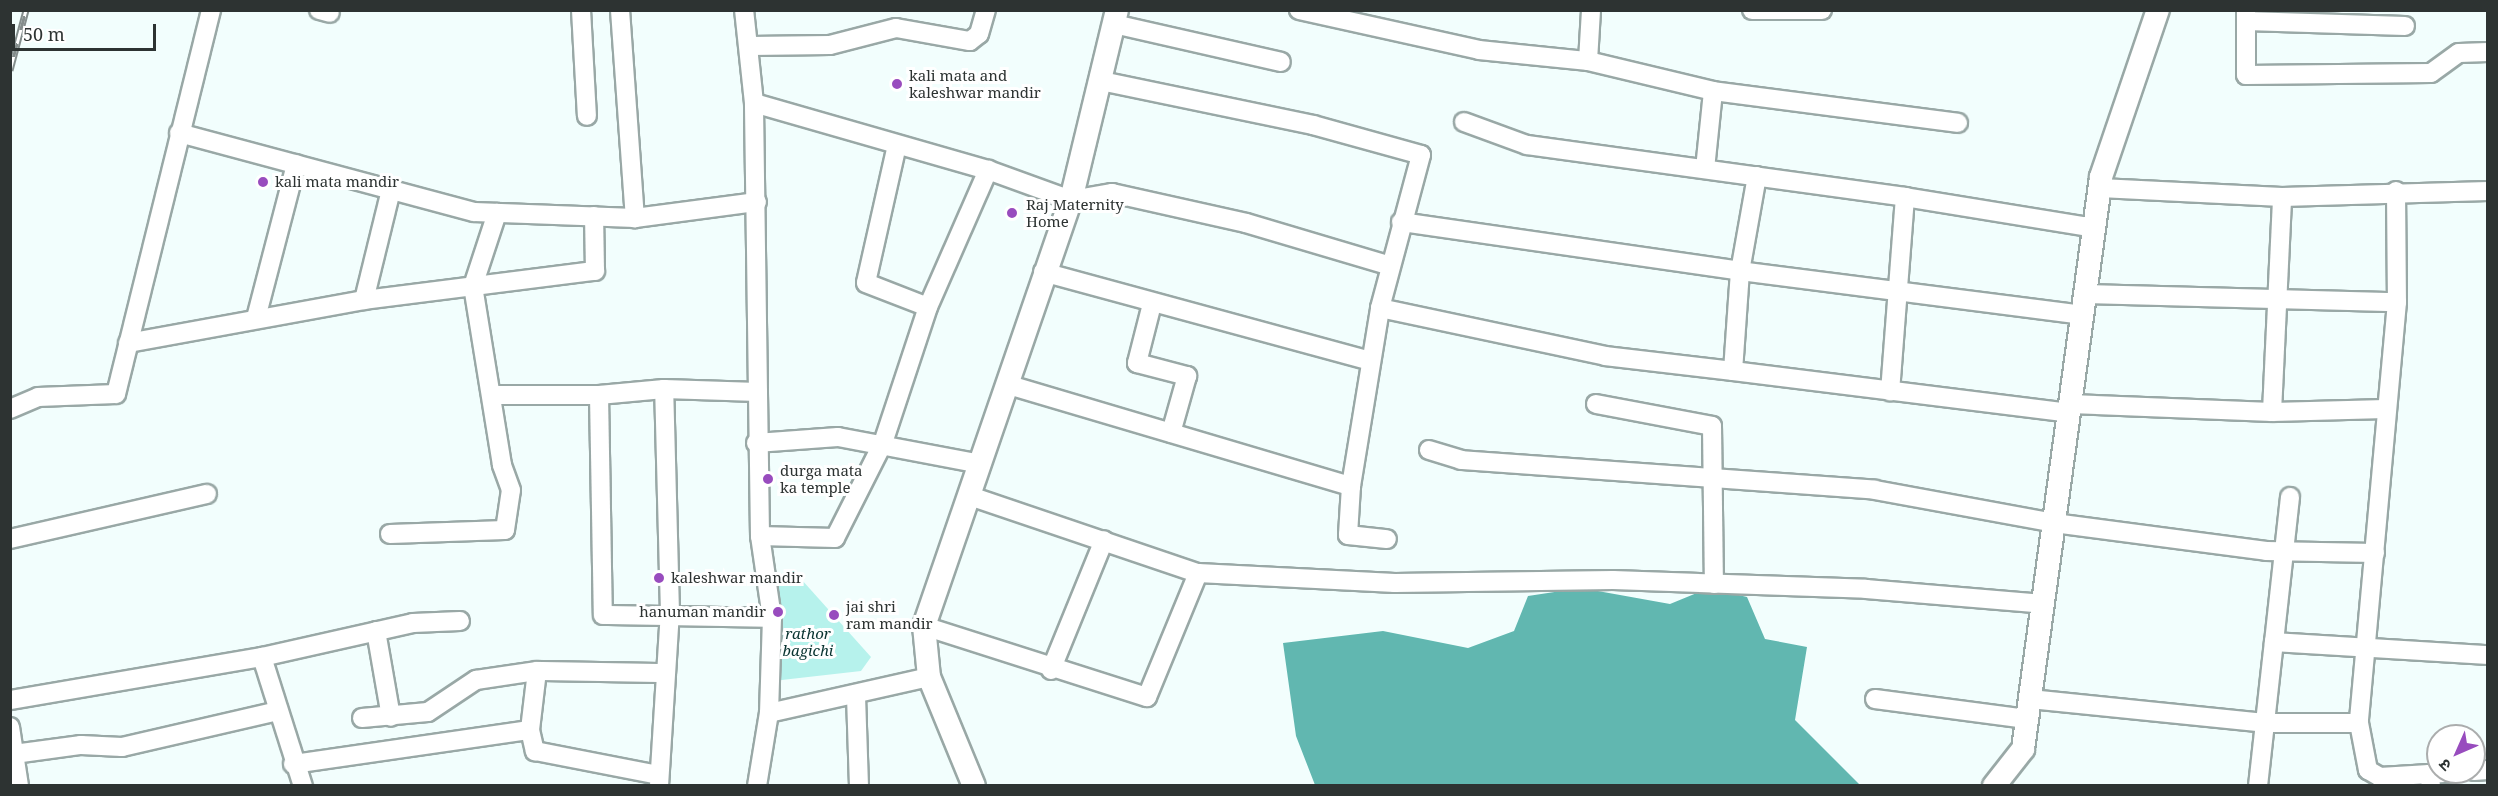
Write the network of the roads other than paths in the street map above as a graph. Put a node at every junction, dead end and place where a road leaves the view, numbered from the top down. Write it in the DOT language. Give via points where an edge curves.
graph roads {
  1 [pos="211,10"];
  2 [pos="581,10"];
  3 [pos="620,10"];
  4 [pos="744,10"];
  5 [pos="986,10"];
  6 [pos="1299,10"];
  7 [pos="1591,10"];
  8 [pos="1752,10"];
  9 [pos="1822,10"];
  10 [pos="2158,11"];
  11 [pos="2246,16"];
  12 [pos="1116,17"];
  13 [pos="2405,26"];
  14 [pos="750,46"];
  15 [pos="2487,52"];
  16 [pos="1588,61"];
  17 [pos="1281,62"];
  18 [pos="1101,81"];
  19 [pos="1713,91"];
  20 [pos="754,103"];
  21 [pos="587,116"];
  22 [pos="1464,122"];
  23 [pos="1958,123"];
  24 [pos="179,133"];
  25 [pos="897,145"];
  26 [pos="296,164"];
  27 [pos="1705,169"];
  28 [pos="988,170"];
  29 [pos="1757,176"];
  30 [pos="2100,188"];
  31 [pos="391,190"];
  32 [pos="2396,191"];
  33 [pos="2487,191"];
  34 [pos="1905,197"];
  35 [pos="2282,197"];
  36 [pos="1071,200"];
  37 [pos="757,202"];
  38 [pos="497,213"];
  39 [pos="594,216"];
  40 [pos="635,218"];
  41 [pos="1401,222"];
  42 [pos="2094,228"];
  43 [pos="1388,265"];
  44 [pos="1740,271"];
  45 [pos="1043,272"];
  46 [pos="473,286"];
  47 [pos="1898,293"];
  48 [pos="364,300"];
  49 [pos="2277,300"];
  50 [pos="2397,302"];
  51 [pos="1152,304"];
  52 [pos="2084,304"];
  53 [pos="928,308"];
  54 [pos="1380,308"];
  55 [pos="256,318"];
  56 [pos="128,343"];
  57 [pos="1370,361"];
  58 [pos="1733,372"];
  59 [pos="1009,385"];
  60 [pos="664,389"];
  61 [pos="1890,391"];
  62 [pos="758,393"];
  63 [pos="494,395"];
  64 [pos="599,395"];
  65 [pos="1596,404"];
  66 [pos="10,409"];
  67 [pos="2069,409"];
  68 [pos="2386,409"];
  69 [pos="2272,412"];
  70 [pos="1171,433"];
  71 [pos="756,443"];
  72 [pos="884,443"];
  73 [pos="1429,450"];
  74 [pos="981,464"];
  75 [pos="1713,479"];
  76 [pos="1351,486"];
  77 [pos="207,494"];
  78 [pos="970,496"];
  79 [pos="2290,497"];
  80 [pos="2054,523"];
  81 [pos="390,534"];
  82 [pos="760,536"];
  83 [pos="10,539"];
  84 [pos="1104,540"];
  85 [pos="1387,540"];
  86 [pos="2284,552"];
  87 [pos="2375,553"];
  88 [pos="1198,573"];
  89 [pos="1714,584"];
  90 [pos="2043,604"];
  91 [pos="670,613"];
  92 [pos="772,618"];
  93 [pos="460,621"];
  94 [pos="924,626"];
  95 [pos="376,631"];
  96 [pos="2274,642"];
  97 [pos="2367,650"];
  98 [pos="2487,655"];
  99 [pos="262,657"];
  100 [pos="537,670"];
  101 [pos="1051,670"];
  102 [pos="664,673"];
  103 [pos="929,677"];
  104 [pos="856,696"];
  105 [pos="1875,699"];
  106 [pos="10,700"];
  107 [pos="2028,709"];
  108 [pos="278,711"];
  109 [pos="769,712"];
  110 [pos="391,717"];
  111 [pos="362,718"];
  112 [pos="2265,723"];
  113 [pos="2358,723"];
  114 [pos="10,727"];
  115 [pos="530,730"];
  116 [pos="14,754"];
  117 [pos="961,760"];
  118 [pos="294,764"];
  119 [pos="659,780"];
  120 [pos="2426,780"];
  121 [pos="19,786"];
  122 [pos="303,786"];
  123 [pos="757,786"];
  124 [pos="859,786"];
  125 [pos="960,786"];
  126 [pos="974,786"];
  127 [pos="1994,786"];
  128 [pos="2258,786"];
  1 -- 24 [label="street"];
  2 -- 21 [label="street"];
  3 -- 40 [label="street"];
  4 -- 14 [label="street"];
  5 -- 14 [label="street" via="979,34 970,41 896,28 830,45"];
  6 -- 16 [label="street" via="1479,50"];
  7 -- 16 [label="street"];
  8 -- 9 [label="street"];
  10 -- 30 [label="street"];
  11 -- 13 [label="street"];
  11 -- 15 [label="street" via="2246,75 2431,73 2459,53"];
  12 -- 17 [label="street"];
  12 -- 18 [label="street"];
  14 -- 20 [label="street"];
  16 -- 19 [label="street"];
  18 -- 36 [label="street"];
  18 -- 41 [label="street" via="1313,125 1421,155"];
  19 -- 23 [label="street"];
  19 -- 27 [label="street"];
  20 -- 25 [label="street"];
  20 -- 37 [label="street"];
  22 -- 27 [label="street" via="1527,145"];
  24 -- 26 [label="street"];
  24 -- 56 [label="street"];
  25 -- 28 [label="street"];
  25 -- 53 [label="street" via="866,283"];
  26 -- 31 [label="street"];
  26 -- 55 [label="street"];
  27 -- 29 [label="street"];
  28 -- 36 [label="street"];
  28 -- 53 [label="street"];
  29 -- 34 [label="street"];
  29 -- 44 [label="street"];
  30 -- 35 [label="street"];
  30 -- 42 [label="street"];
  31 -- 38 [label="street"];
  31 -- 48 [label="street"];
  32 -- 33 [label="street"];
  32 -- 35 [label="street"];
  32 -- 50 [label="street"];
  34 -- 42 [label="street"];
  34 -- 47 [label="street"];
  35 -- 49 [label="street"];
  36 -- 43 [label="street" via="1112,193 1246,223"];
  36 -- 45 [label="street"];
  37 -- 40 [label="street"];
  37 -- 62 [label="street"];
  38 -- 39 [label="street"];
  38 -- 46 [label="street"];
  39 -- 40 [label="street"];
  39 -- 46 [label="street" via="595,271"];
  41 -- 43 [label="street"];
  41 -- 44 [label="street"];
  42 -- 52 [label="street"];
  43 -- 54 [label="street"];
  44 -- 47 [label="street"];
  44 -- 58 [label="street"];
  45 -- 51 [label="street"];
  45 -- 59 [label="street"];
  46 -- 48 [label="street"];
  46 -- 63 [label="street"];
  47 -- 52 [label="street"];
  47 -- 61 [label="street"];
  48 -- 55 [label="street"];
  49 -- 50 [label="street"];
  49 -- 52 [label="street"];
  49 -- 69 [label="street"];
  50 -- 68 [label="street"];
  51 -- 57 [label="street"];
  51 -- 70 [label="street" via="1137,363 1187,376"];
  52 -- 67 [label="street"];
  53 -- 72 [label="street"];
  54 -- 57 [label="street"];
  54 -- 58 [label="street" via="1605,356"];
  55 -- 56 [label="street"];
  56 -- 66 [label="street" via="116,393 38,398"];
  57 -- 76 [label="street"];
  58 -- 61 [label="street"];
  59 -- 70 [label="street"];
  59 -- 74 [label="street"];
  60 -- 62 [label="street"];
  60 -- 64 [label="street"];
  60 -- 91 [label="street"];
  61 -- 67 [label="street"];
  62 -- 71 [label="street"];
  63 -- 64 [label="street"];
  63 -- 81 [label="street" via="502,465 512,490 505,530"];
  64 -- 91 [label="street" via="603,615"];
  65 -- 75 [label="street" via="1712,426"];
  67 -- 69 [label="street"];
  67 -- 80 [label="street"];
  68 -- 69 [label="street"];
  68 -- 87 [label="street"];
  70 -- 76 [label="street"];
  71 -- 72 [label="street" via="838,437"];
  71 -- 82 [label="street"];
  72 -- 74 [label="street"];
  72 -- 82 [label="street" via="835,538"];
  73 -- 75 [label="street" via="1461,460"];
  74 -- 78 [label="street"];
  75 -- 80 [label="street" via="1875,490"];
  75 -- 89 [label="street"];
  76 -- 85 [label="street" via="1348,535"];
  77 -- 83 [label="street"];
  78 -- 84 [label="street"];
  78 -- 94 [label="street"];
  79 -- 86 [label="street"];
  80 -- 86 [label="street"];
  80 -- 90 [label="street"];
  82 -- 92 [label="street"];
  84 -- 88 [label="street"];
  84 -- 101 [label="street"];
  86 -- 87 [label="street"];
  86 -- 96 [label="street"];
  87 -- 97 [label="street"];
  88 -- 89 [label="street" via="1395,583"];
  88 -- 101 [label="street" via="1147,698"];
  89 -- 90 [label="street" via="1866,589"];
  90 -- 107 [label="street"];
  91 -- 92 [label="street"];
  91 -- 102 [label="street"];
  92 -- 109 [label="street"];
  93 -- 95 [label="street"];
  94 -- 101 [label="street"];
  94 -- 103 [label="street"];
  95 -- 99 [label="street"];
  95 -- 110 [label="street"];
  96 -- 97 [label="street"];
  96 -- 112 [label="street"];
  97 -- 98 [label="street"];
  97 -- 113 [label="street"];
  99 -- 106 [label="street"];
  99 -- 108 [label="street"];
  100 -- 102 [label="street"];
  100 -- 110 [label="street" via="476,680 447,704"];
  100 -- 115 [label="street"];
  102 -- 119 [label="street"];
  103 -- 104 [label="street"];
  103 -- 117 [label="street"];
  104 -- 109 [label="street"];
  104 -- 124 [label="street"];
  105 -- 107 [label="street"];
  107 -- 112 [label="street"];
  107 -- 127 [label="street" via="2023,749"];
  108 -- 116 [label="street" via="122,747 81,745"];
  108 -- 118 [label="street"];
  109 -- 123 [label="street"];
  110 -- 111 [label="street"];
  112 -- 113 [label="street"];
  112 -- 128 [label="street"];
  113 -- 120 [label="street" via="2368,770 2380,777"];
  114 -- 116 [label="street"];
  115 -- 118 [label="street"];
  115 -- 119 [label="street" via="535,751 547,757"];
  116 -- 121 [label="street"];
  117 -- 125 [label="street"];
  117 -- 126 [label="street"];
  118 -- 122 [label="street"];
}
